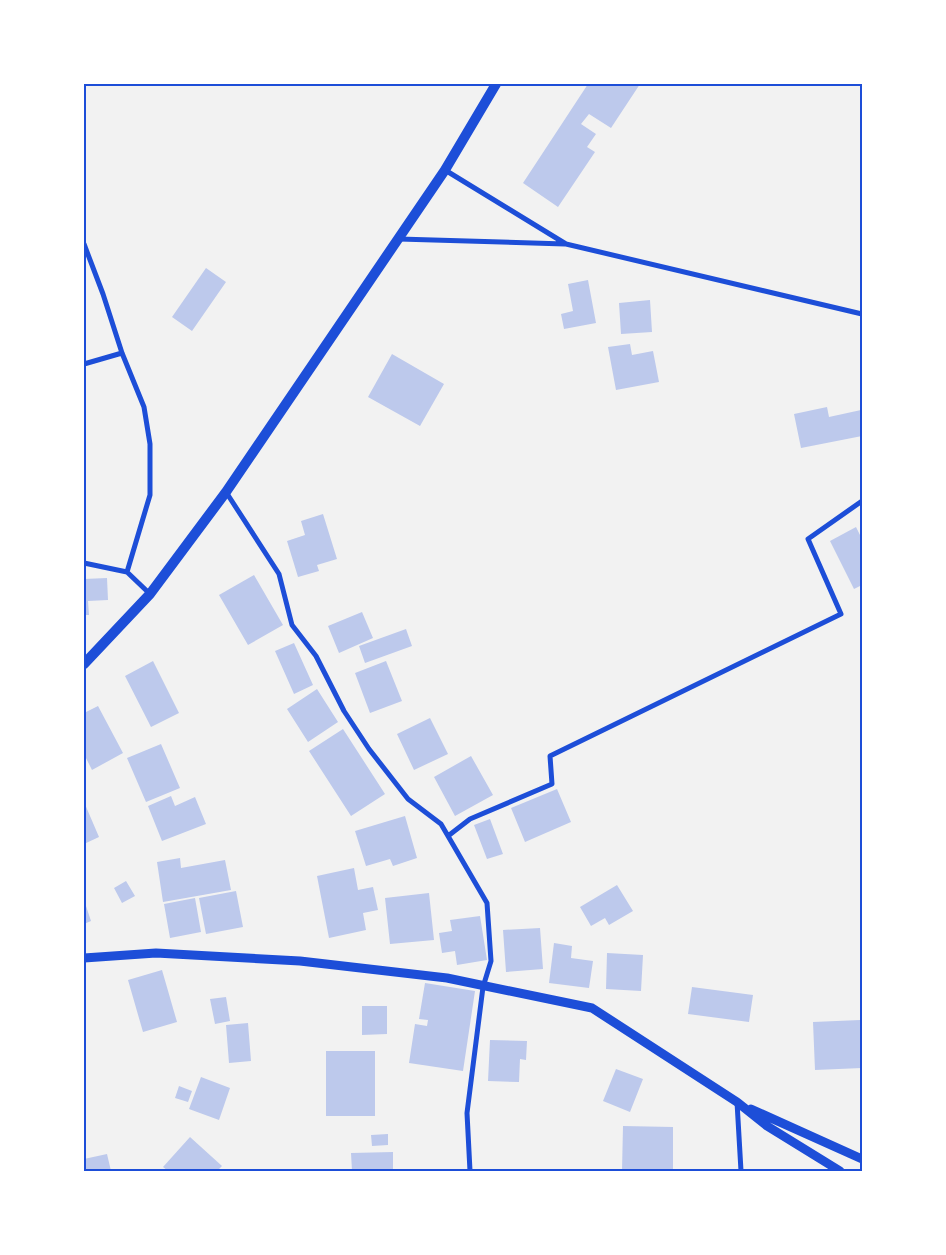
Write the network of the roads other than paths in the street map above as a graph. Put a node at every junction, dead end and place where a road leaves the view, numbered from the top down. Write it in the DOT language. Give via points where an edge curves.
graph roads {
  1 [pos="496,84"];
  2 [pos="445,170"];
  3 [pos="396,239"];
  4 [pos="84,244"];
  5 [pos="566,244"];
  6 [pos="862,314"];
  7 [pos="122,353"];
  8 [pos="84,364"];
  9 [pos="226,492"];
  10 [pos="862,501"];
  11 [pos="84,564"];
  12 [pos="127,572"];
  13 [pos="150,594"];
  14 [pos="84,664"];
  15 [pos="448,836"];
  16 [pos="84,958"];
  17 [pos="483,987"];
  18 [pos="737,1102"];
  19 [pos="862,1159"];
  20 [pos="470,1171"];
  21 [pos="741,1171"];
  22 [pos="840,1171"];
  1 -- 2 [label="main road"];
  2 -- 3 [label="main road"];
  2 -- 5 [label="street"];
  3 -- 5 [label="street"];
  3 -- 9 [label="main road"];
  4 -- 7 [label="street"];
  5 -- 6 [label="street"];
  7 -- 8 [label="street"];
  7 -- 12 [label="street" via="144,406 150,444 150,495"];
  9 -- 13 [label="main road"];
  9 -- 15 [label="street" via="279,574 292,625 316,656 344,711 408,800 441,824"];
  10 -- 15 [label="street" via="808,538 841,614 550,756 552,784 470,819"];
  11 -- 12 [label="street"];
  12 -- 13 [label="street"];
  13 -- 14 [label="main road"];
  15 -- 17 [label="street" via="487,903 491,961"];
  16 -- 17 [label="street" via="156,953 300,961 447,978"];
  17 -- 18 [label="street" via="592,1008"];
  17 -- 20 [label="street" via="467,1113"];
  18 -- 19 [label="street"];
  18 -- 21 [label="street"];
  18 -- 22 [label="street" via="767,1126"];
}
